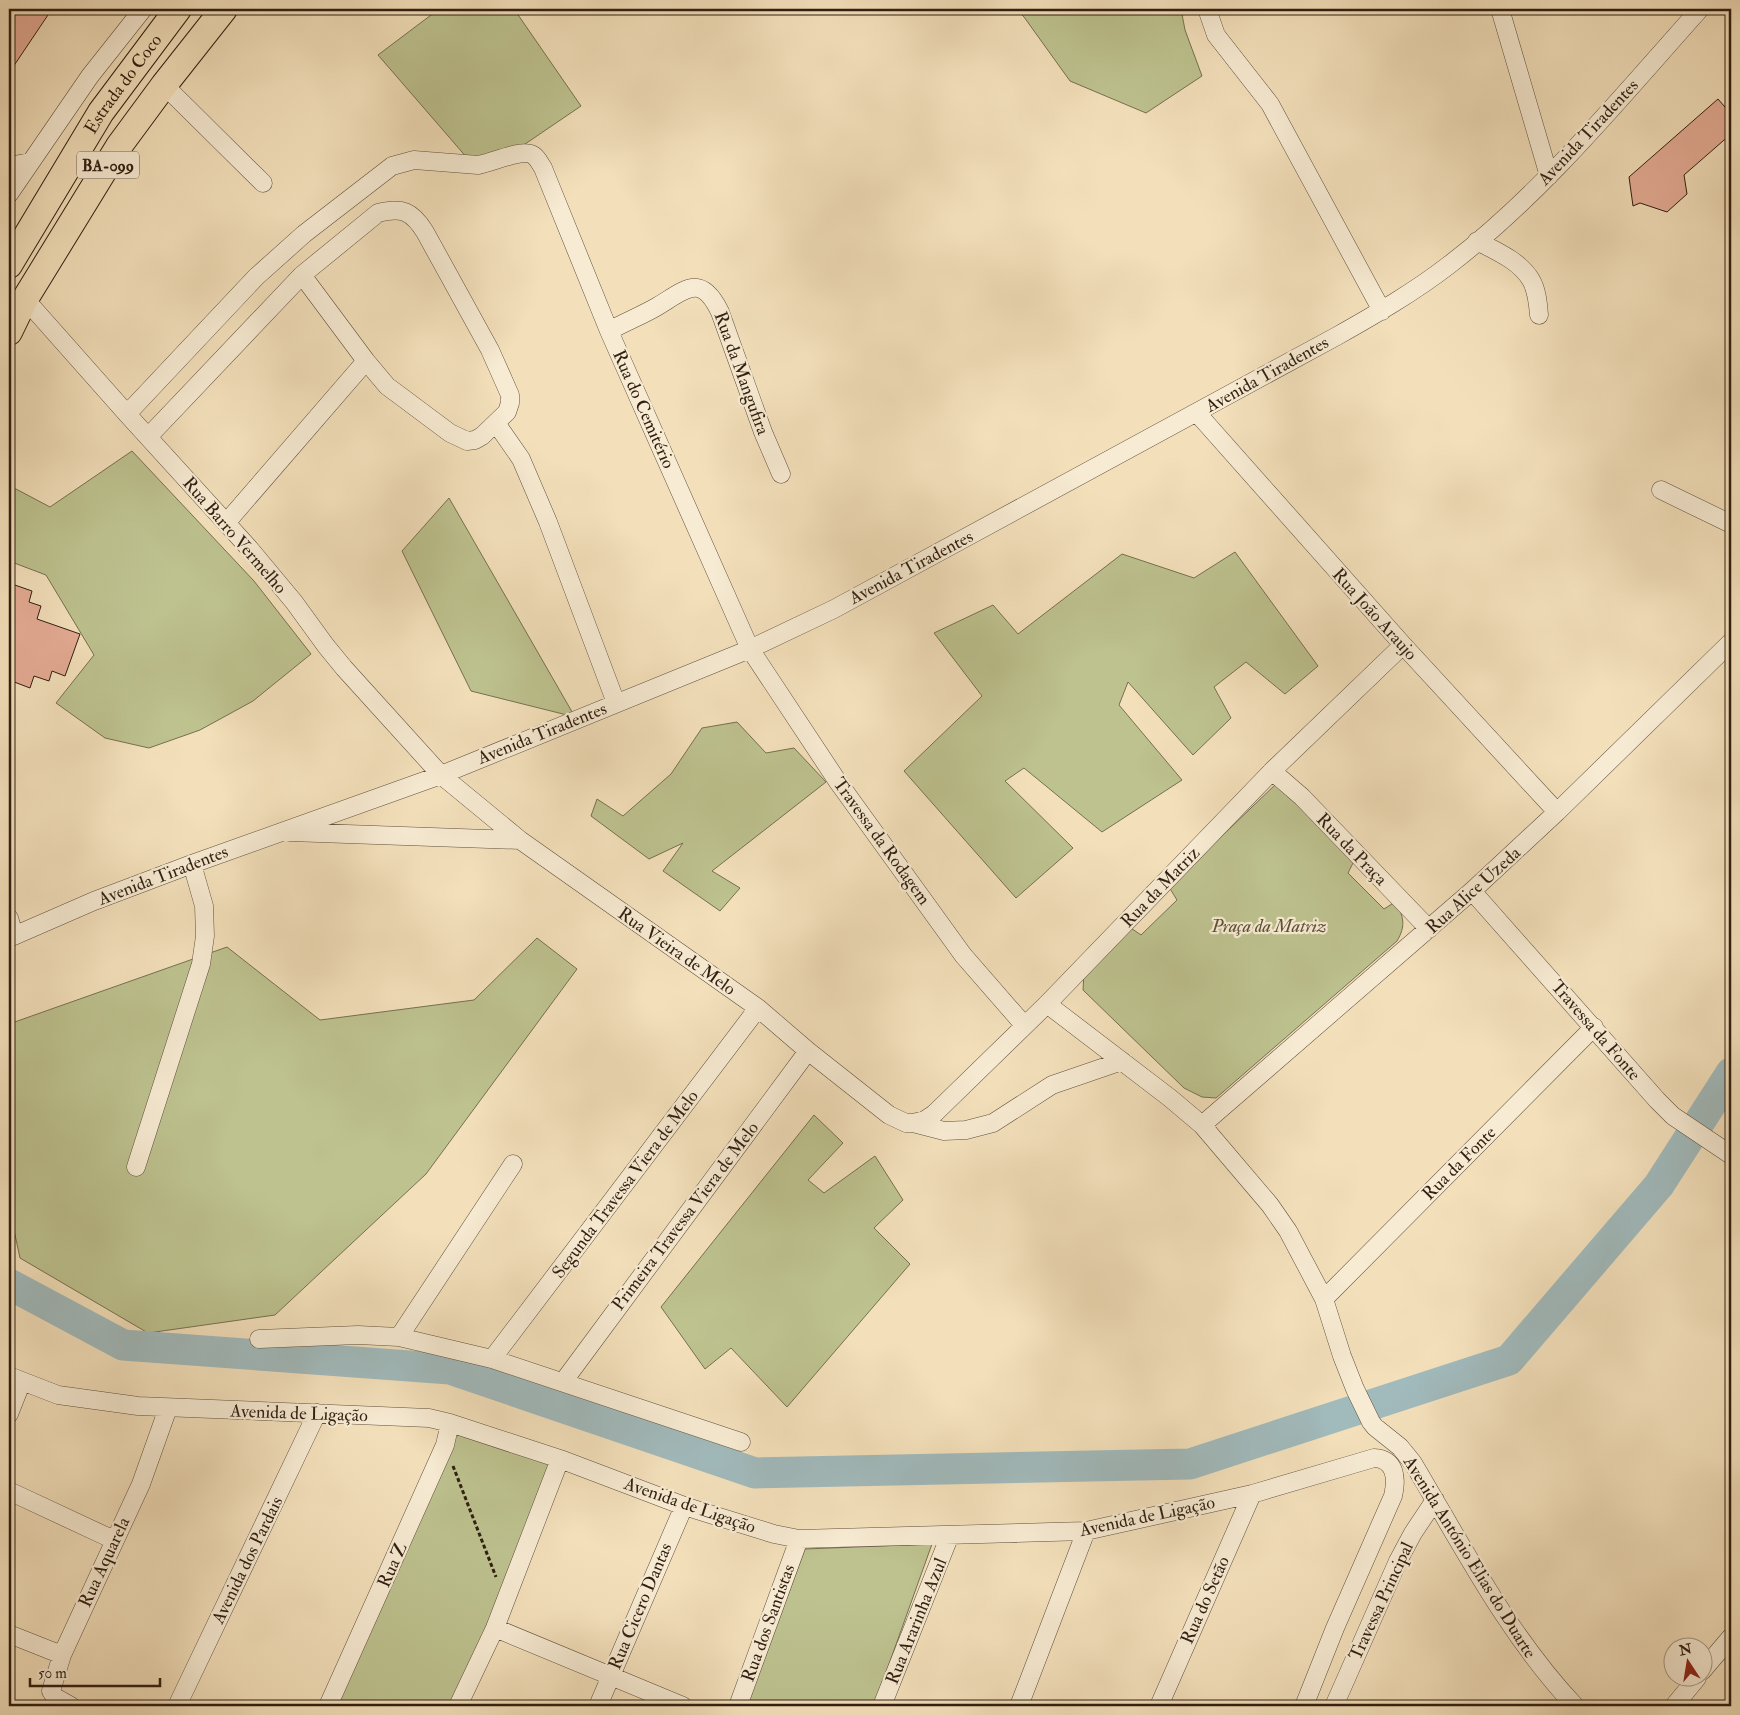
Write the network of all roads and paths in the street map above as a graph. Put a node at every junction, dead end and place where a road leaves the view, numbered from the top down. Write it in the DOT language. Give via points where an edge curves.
graph roads {
  1 [pos="143,9"];
  2 [pos="178,9"];
  3 [pos="224,9"];
  4 [pos="1207,9"];
  5 [pos="1500,9"];
  6 [pos="1700,9"];
  7 [pos="164,85"];
  8 [pos="30,162"];
  9 [pos="9,166"];
  10 [pos="1549,176"];
  11 [pos="263,183"];
  12 [pos="9,194"];
  13 [pos="1477,241"];
  14 [pos="9,265"];
  15 [pos="302,275"];
  16 [pos="25,299"];
  17 [pos="1382,311"];
  18 [pos="1540,314"];
  19 [pos="609,331"];
  20 [pos="9,332"];
  21 [pos="366,361"];
  22 [pos="1197,413"];
  23 [pos="127,414"];
  24 [pos="496,423"];
  25 [pos="148,438"];
  26 [pos="781,474"];
  27 [pos="1661,490"];
  28 [pos="226,523"];
  29 [pos="1731,524"];
  30 [pos="1731,642"];
  31 [pos="1403,645"];
  32 [pos="750,649"];
  33 [pos="616,704"];
  34 [pos="1272,771"];
  35 [pos="441,775"];
  36 [pos="1557,812"];
  37 [pos="279,832"];
  38 [pos="520,840"];
  39 [pos="192,864"];
  40 [pos="1472,891"];
  41 [pos="9,918"];
  42 [pos="1429,929"];
  43 [pos="12,936"];
  44 [pos="1047,1004"];
  45 [pos="758,1008"];
  46 [pos="1024,1025"];
  47 [pos="1594,1027"];
  48 [pos="808,1051"];
  49 [pos="1122,1061"];
  50 [pos="914,1123"];
  51 [pos="1202,1125"];
  52 [pos="1731,1155"];
  53 [pos="513,1164"];
  54 [pos="136,1167"];
  55 [pos="1324,1298"];
  56 [pos="400,1337"];
  57 [pos="259,1339"];
  58 [pos="492,1359"];
  59 [pos="15,1379"];
  60 [pos="563,1382"];
  61 [pos="168,1408"];
  62 [pos="317,1413"];
  63 [pos="9,1414"];
  64 [pos="450,1422"];
  65 [pos="741,1442"];
  66 [pos="445,1444"];
  67 [pos="560,1459"];
  68 [pos="9,1490"];
  69 [pos="1252,1494"];
  70 [pos="1435,1500"];
  71 [pos="684,1506"];
  72 [pos="1086,1531"];
  73 [pos="950,1535"];
  74 [pos="799,1539"];
  75 [pos="114,1540"];
  76 [pos="506,1602"];
  77 [pos="495,1628"];
  78 [pos="9,1634"];
  79 [pos="1731,1637"];
  80 [pos="62,1655"];
  81 [pos="1712,1659"];
  82 [pos="610,1676"];
  83 [pos="1689,1688"];
  84 [pos="72,1706"];
  85 [pos="177,1706"];
  86 [pos="328,1706"];
  87 [pos="458,1706"];
  88 [pos="598,1706"];
  89 [pos="683,1706"];
  90 [pos="738,1706"];
  91 [pos="882,1706"];
  92 [pos="1019,1706"];
  93 [pos="1159,1706"];
  94 [pos="1304,1706"];
  95 [pos="1334,1706"];
  96 [pos="1575,1706"];
  97 [pos="1674,1706"];
  1 -- 8 [label="street" via="90,76"];
  2 -- 14 [label="highway, Estrada do Coco / BA-099" via="101,112"];
  3 -- 7 [label="highway, Estrada do Coco / BA-099"];
  4 -- 17 [label="street" via="1216,35 1270,104"];
  5 -- 10 [label="street"];
  6 -- 10 [label="street, Avenida Tiradentes"];
  7 -- 11 [label="street"];
  7 -- 16 [label="highway, Estrada do Coco / BA-099" via="119,146"];
  8 -- 9 [label="street"];
  8 -- 12 [label="street"];
  10 -- 13 [label="street, Avenida Tiradentes"];
  13 -- 17 [label="street, Avenida Tiradentes"];
  13 -- 18 [label="street" via="1524,269 1532,281"];
  15 -- 21 [label="street"];
  15 -- 24 [label="street" via="378,213 389,210 406,212 417,220 490,350 510,395 507,412"];
  15 -- 25 [label="street"];
  16 -- 20 [label="highway, Estrada do Coco / BA-099"];
  16 -- 23 [label="street, Rua Barro Vermelho"];
  17 -- 22 [label="street, Avenida Tiradentes"];
  19 -- 23 [label="street, Rua do Cemitério" via="536,156 526,153 478,165 414,160 392,166 304,234 256,277"];
  19 -- 26 [label="street, Rua da Mangufira" via="678,292 692,288 708,293 720,312"];
  19 -- 32 [label="street, Rua do Cemitério"];
  21 -- 24 [label="street" via="388,386 450,433 467,441 475,440"];
  21 -- 28 [label="street"];
  22 -- 31 [label="street, Rua João Araujo"];
  22 -- 32 [label="street, Avenida Tiradentes" via="834,609"];
  23 -- 25 [label="street, Rua Barro Vermelho"];
  24 -- 33 [label="street" via="521,459 548,522"];
  25 -- 28 [label="street, Rua Barro Vermelho"];
  27 -- 29 [label="street"];
  28 -- 35 [label="street, Rua Barro Vermelho" via="294,602 344,668"];
  30 -- 36 [label="street, Rua Alice Uzeda"];
  31 -- 34 [label="street, Rua da Matriz"];
  31 -- 36 [label="street, Rua João Araujo"];
  32 -- 33 [label="street, Avenida Tiradentes"];
  32 -- 46 [label="street, Travessa da Rodagem" via="838,782 963,955"];
  33 -- 35 [label="street, Avenida Tiradentes"];
  34 -- 42 [label="street, Rua da Praça" via="1302,797"];
  34 -- 44 [label="street, Rua da Matriz"];
  35 -- 37 [label="street, Avenida Tiradentes"];
  35 -- 38 [label="street, Rua Vieira de Melo"];
  36 -- 40 [label="street, Rua Alice Uzeda"];
  37 -- 38 [label="street"];
  37 -- 39 [label="street, Avenida Tiradentes"];
  38 -- 45 [label="street, Rua Vieira de Melo"];
  39 -- 43 [label="street, Avenida Tiradentes"];
  39 -- 54 [label="street" via="204,906 205,936 201,964"];
  40 -- 42 [label="street, Rua Alice Uzeda"];
  40 -- 47 [label="street, Travessa da Fonte"];
  41 -- 43 [label="street"];
  42 -- 51 [label="street, Rua Alice Uzeda"];
  44 -- 46 [label="street, Rua da Matriz"];
  44 -- 49 [label="street"];
  45 -- 48 [label="street, Rua Vieira de Melo"];
  45 -- 58 [label="street, Segunda Travessa Viera de Melo"];
  46 -- 50 [label="street, Rua da Matriz" via="934,1114"];
  47 -- 52 [label="street, Travessa da Fonte" via="1673,1116"];
  47 -- 55 [label="street, Rua da Fonte"];
  48 -- 50 [label="street, Rua Vieira de Melo" via="889,1115"];
  48 -- 60 [label="street, Primeira Travessa Viera de Melo"];
  49 -- 50 [label="street" via="1052,1085 994,1123 944,1131"];
  49 -- 51 [label="street"];
  51 -- 55 [label="street, Avenida António Elias do Duarte" via="1288,1231"];
  53 -- 56 [label="street"];
  55 -- 70 [label="street, Avenida António Elias do Duarte" via="1342,1356 1369,1418 1414,1463"];
  56 -- 57 [label="street" via="358,1335"];
  56 -- 58 [label="street"];
  58 -- 60 [label="street"];
  59 -- 61 [label="street, Avenida de Ligação" via="58,1395"];
  59 -- 63 [label="street"];
  60 -- 65 [label="street"];
  61 -- 62 [label="street, Avenida de Ligação"];
  61 -- 75 [label="street, Rua Aquarela" via="141,1484"];
  62 -- 64 [label="street, Avenida de Ligação" via="429,1418"];
  62 -- 85 [label="street, Avenida dos Pardais"];
  64 -- 66 [label="street, Rua Z"];
  64 -- 67 [label="street, Avenida de Ligação"];
  66 -- 76 [label="path"];
  66 -- 86 [label="street, Rua Z"];
  67 -- 71 [label="street, Avenida de Ligação"];
  67 -- 76 [label="street"];
  68 -- 75 [label="street"];
  69 -- 72 [label="street, Avenida de Ligação"];
  69 -- 93 [label="street, Rua do Setão"];
  69 -- 94 [label="street, Avenida de Ligação" via="1374,1458 1385,1460 1392,1468 1396,1482 1393,1496 1334,1628"];
  70 -- 95 [label="street, Travessa Principal" via="1398,1560"];
  70 -- 96 [label="street, Avenida António Elias do Duarte" via="1532,1657"];
  71 -- 74 [label="street, Avenida de Ligação"];
  71 -- 82 [label="street, Rua Cicero Dantas"];
  72 -- 73 [label="street, Avenida de Ligação"];
  72 -- 92 [label="street"];
  73 -- 74 [label="street, Avenida de Ligação"];
  73 -- 91 [label="street, Rua Ararinha Azul"];
  74 -- 90 [label="street, Rua dos Santistas"];
  75 -- 80 [label="street, Rua Aquarela"];
  76 -- 77 [label="street"];
  77 -- 82 [label="street"];
  77 -- 87 [label="street"];
  78 -- 80 [label="street"];
  79 -- 81 [label="street"];
  80 -- 84 [label="street, Rua Aquarela" via="51,1692"];
  82 -- 88 [label="street, Rua Cicero Dantas"];
  82 -- 89 [label="street"];
  83 -- 97 [label="street"];
}
